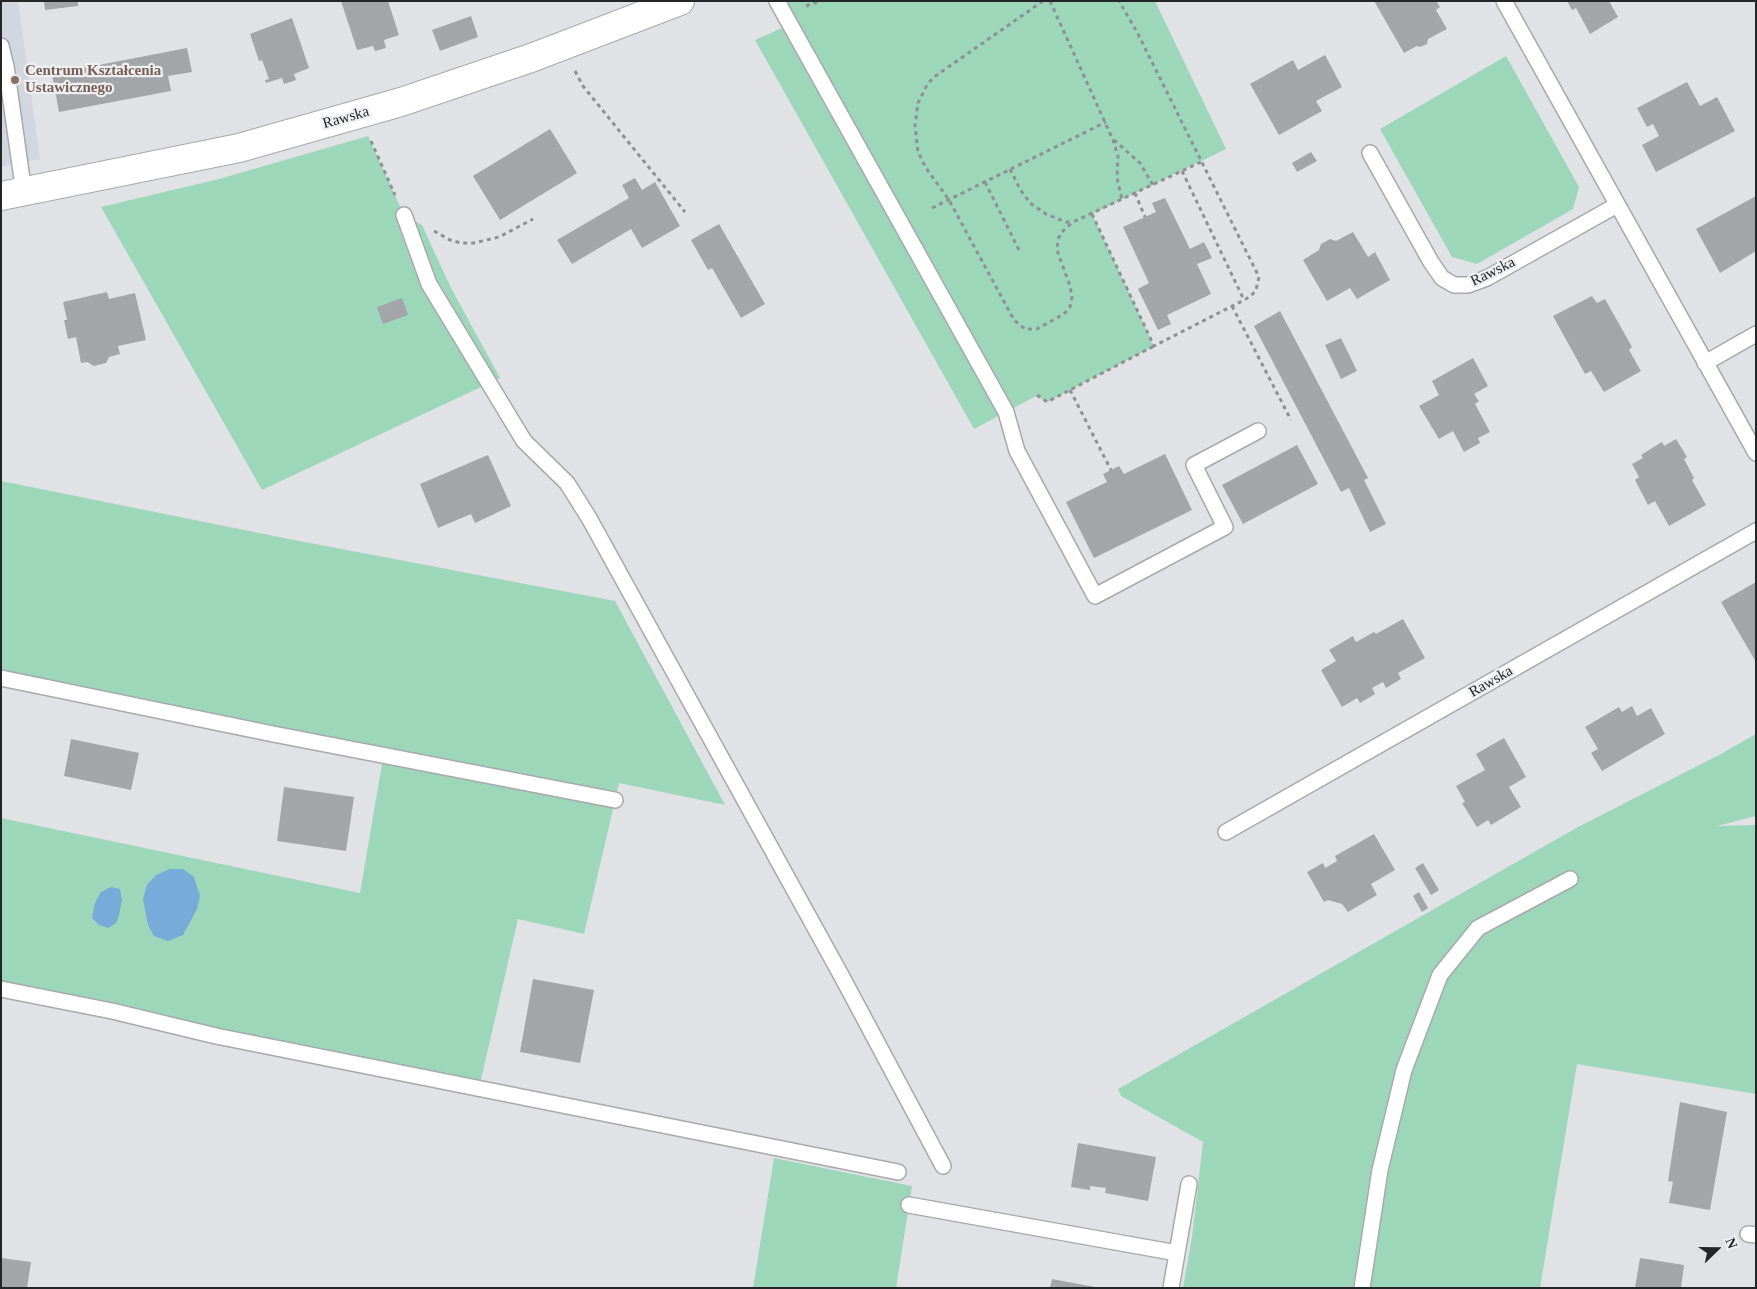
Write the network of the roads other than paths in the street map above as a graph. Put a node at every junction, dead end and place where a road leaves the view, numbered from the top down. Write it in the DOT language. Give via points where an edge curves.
graph roads {
  1 [pos="680,1"];
  2 [pos="777,1"];
  3 [pos="1504,1"];
  4 [pos="1,46"];
  5 [pos="1370,153"];
  6 [pos="12,195"];
  7 [pos="1617,205"];
  8 [pos="404,215"];
  9 [pos="1756,334"];
  10 [pos="1705,363"];
  11 [pos="1258,431"];
  12 [pos="1756,454"];
  13 [pos="1756,531"];
  14 [pos="1,678"];
  15 [pos="615,800"];
  16 [pos="1226,832"];
  17 [pos="1570,879"];
  18 [pos="1,989"];
  19 [pos="943,1166"];
  20 [pos="898,1172"];
  21 [pos="1189,1184"];
  22 [pos="909,1204"];
  23 [pos="1177,1253"];
  24 [pos="1171,1288"];
  25 [pos="1362,1288"];
  1 -- 6 [label="street, Rawska" via="561,47 401,102 238,148"];
  2 -- 11 [label="lane" via="1006,412 1017,451 1095,596 1224,527 1194,464"];
  3 -- 7 [label="lane"];
  4 -- 6 [label="lane" via="6,66"];
  5 -- 7 [label="lane, Rawska" via="1431,262 1442,278 1454,285 1468,286 1487,278"];
  7 -- 10 [label="lane"];
  8 -- 19 [label="lane" via="429,284 524,441 567,483 589,518"];
  9 -- 10 [label="lane"];
  10 -- 12 [label="lane"];
  13 -- 16 [label="lane, Rawska"];
  14 -- 15 [label="lane"];
  17 -- 25 [label="lane" via="1478,928 1440,975 1404,1070 1380,1170"];
  18 -- 20 [label="lane" via="216,1036"];
  21 -- 23 [label="lane"];
  22 -- 23 [label="lane"];
  23 -- 24 [label="lane"];
}
